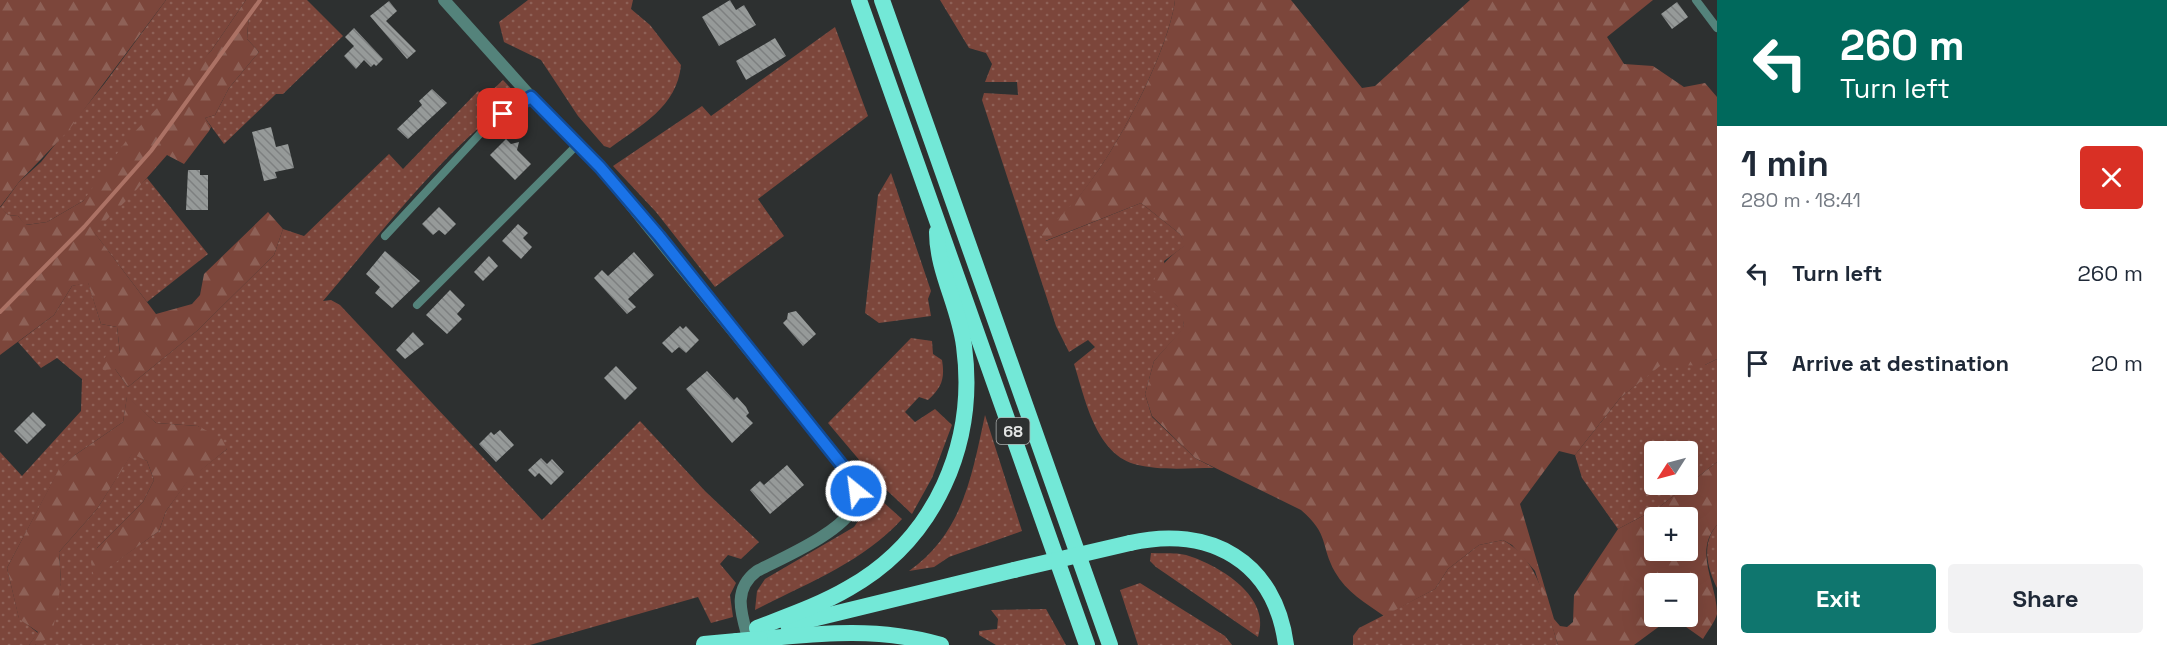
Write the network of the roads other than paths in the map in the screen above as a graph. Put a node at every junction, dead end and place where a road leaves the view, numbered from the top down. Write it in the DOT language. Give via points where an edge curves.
graph roads {
  1 [pos="444,0"];
  2 [pos="859,0"];
  3 [pos="882,0"];
  4 [pos="1696,0"];
  5 [pos="1717,28"];
  6 [pos="531,97"];
  7 [pos="578,144"];
  8 [pos="937,219"];
  9 [pos="385,236"];
  10 [pos="417,305"];
  11 [pos="1082,567"];
  12 [pos="1275,603"];
  13 [pos="750,637"];
  14 [pos="704,644"];
  15 [pos="940,645"];
  16 [pos="1087,645"];
  17 [pos="1110,645"];
  18 [pos="1120,645"];
  19 [pos="1274,645"];
  20 [pos="1286,645"];
  1 -- 6 [label="street"];
  2 -- 8 [label="highway, 68"];
  3 -- 11 [label="highway, 68"];
  4 -- 5 [label="lane"];
  6 -- 7 [label="street"];
  6 -- 9 [label="lane" via="490,123"];
  7 -- 10 [label="lane"];
  7 -- 13 [label="street" via="659,236 855,485 855,503 845,519 746,581 739,604"];
  8 -- 13 [label="highway" via="937,253 960,323 967,380 964,423 949,477 921,525 875,571 836,595"];
  8 -- 16 [label="highway, 68"];
  11 -- 17 [label="highway, 68"];
  11 -- 18 [label="highway" via="1102,596"];
  12 -- 13 [label="highway, bridge" via="1250,568 1214,545 1179,537 1130,543 1014,570"];
  12 -- 19 [label="highway"];
  12 -- 20 [label="highway"];
  13 -- 14 [label="highway"];
  13 -- 15 [label="highway" via="865,632"];
}
